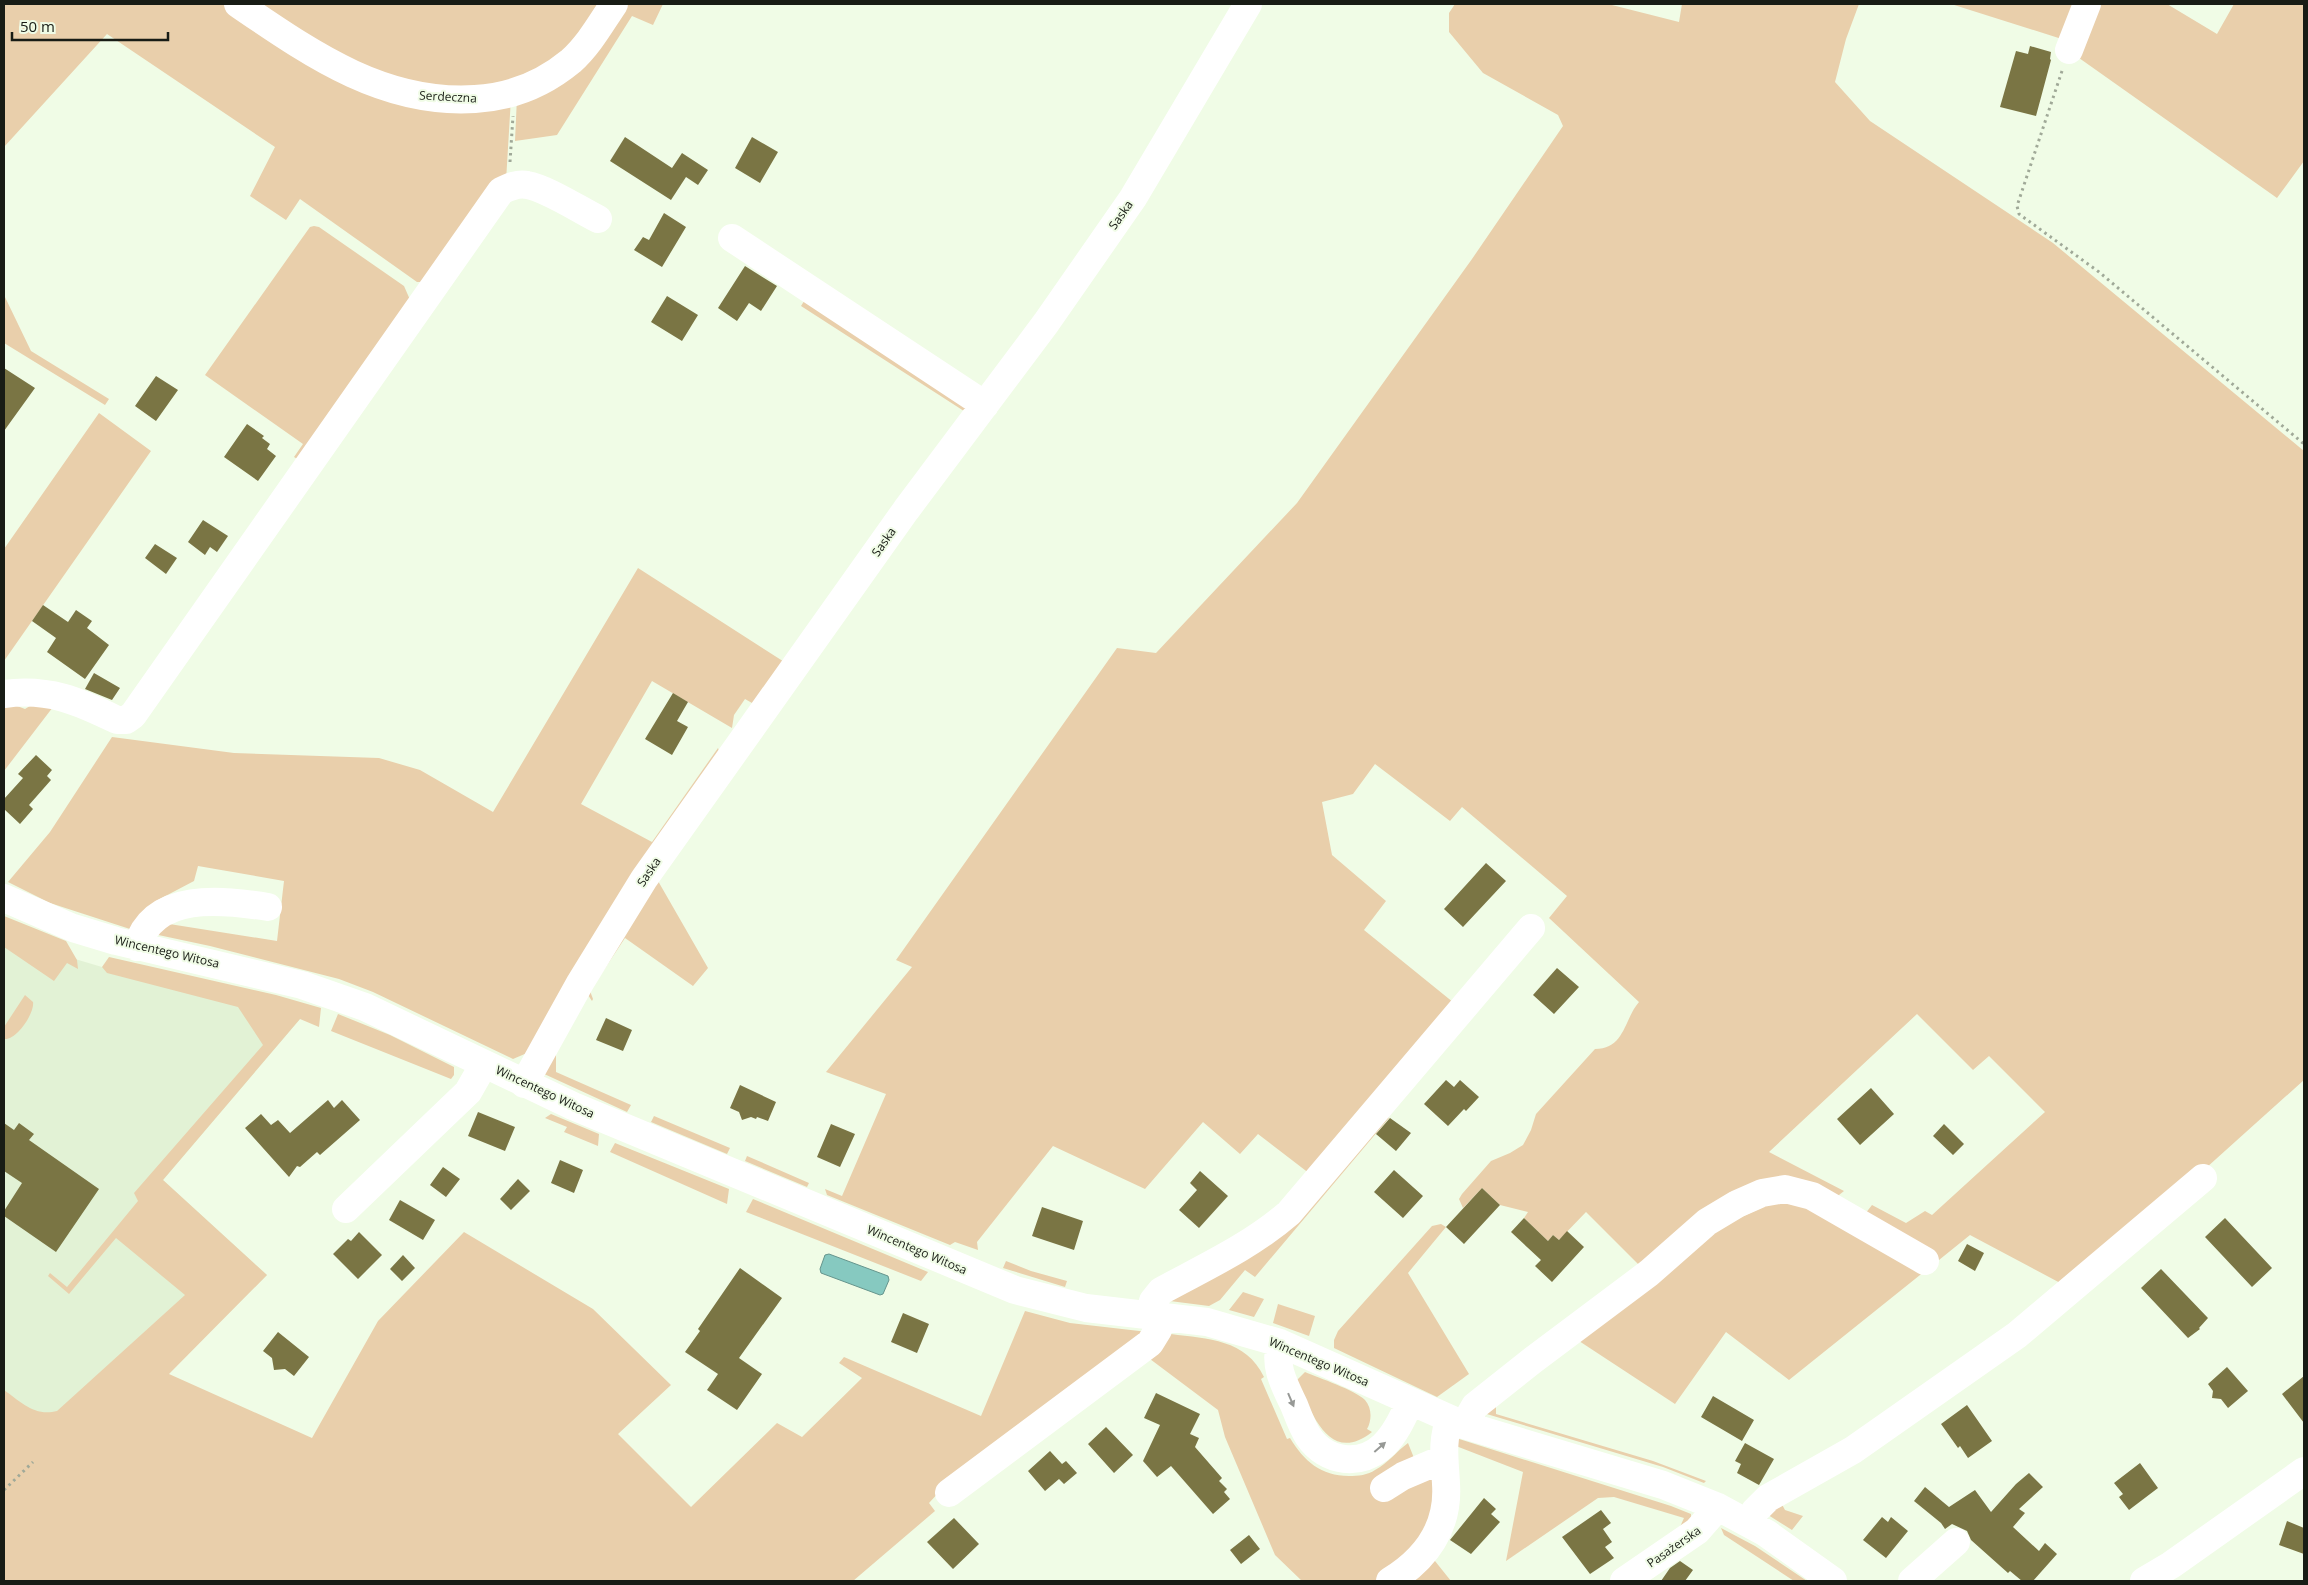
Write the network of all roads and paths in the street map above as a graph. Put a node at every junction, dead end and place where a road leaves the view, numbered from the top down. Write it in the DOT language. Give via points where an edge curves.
graph roads {
  1 [pos="238,4"];
  2 [pos="614,4"];
  3 [pos="1248,4"];
  4 [pos="2087,4"];
  5 [pos="2069,50"];
  6 [pos="514,94"];
  7 [pos="508,188"];
  8 [pos="598,219"];
  9 [pos="732,238"];
  10 [pos="985,405"];
  11 [pos="2304,444"];
  12 [pos="4,694"];
  13 [pos="4,898"];
  14 [pos="268,908"];
  15 [pos="1531,928"];
  16 [pos="137,947"];
  17 [pos="484,1064"];
  18 [pos="524,1084"];
  19 [pos="2203,1178"];
  20 [pos="346,1209"];
  21 [pos="1925,1260"];
  22 [pos="1155,1316"];
  23 [pos="1280,1343"];
  24 [pos="1410,1402"];
  25 [pos="1457,1422"];
  26 [pos="1443,1459"];
  27 [pos="33,1462"];
  28 [pos="2304,1471"];
  29 [pos="1384,1488"];
  30 [pos="4,1490"];
  31 [pos="949,1493"];
  32 [pos="1718,1507"];
  33 [pos="1748,1523"];
  34 [pos="1956,1542"];
  35 [pos="1390,1581"];
  36 [pos="1624,1581"];
  37 [pos="1833,1581"];
  38 [pos="1912,1581"];
  39 [pos="2144,1581"];
  1 -- 6 [label="street, Serdeczna" via="304,49 352,75 393,91 427,98 462,100"];
  2 -- 6 [label="street, Serdeczna" via="572,60 542,82"];
  3 -- 10 [label="street, Saska" via="1133,198"];
  4 -- 5 [label="street"];
  5 -- 11 [label="path" via="2017,206 2019,214 2099,272"];
  6 -- 7 [label="path"];
  7 -- 8 [label="street" via="527,185 540,189"];
  7 -- 12 [label="street" via="494,199 133,715 126,720 118,720 70,698 31,692"];
  9 -- 10 [label="street"];
  10 -- 18 [label="street, Saska" via="906,510 649,872 580,983"];
  13 -- 16 [label="street, Wincentego Witosa" via="73,928"];
  14 -- 16 [label="street" via="217,901 178,906 146,926"];
  15 -- 22 [label="street" via="1289,1213 1248,1244 1160,1291 1153,1301"];
  16 -- 17 [label="street, Wincentego Witosa" via="254,972 335,995"];
  17 -- 18 [label="street, Wincentego Witosa"];
  17 -- 20 [label="street" via="468,1092"];
  18 -- 22 [label="street, Wincentego Witosa" via="1015,1290 1086,1308"];
  19 -- 33 [label="street" via="2017,1334 1853,1450 1768,1498"];
  21 -- 25 [label="street" via="1812,1196 1785,1189 1762,1193 1707,1222 1649,1273"];
  22 -- 23 [label="street, Wincentego Witosa" via="1207,1322"];
  22 -- 31 [label="street" via="1158,1330 1150,1343"];
  23 -- 24 [label="street, Wincentego Witosa"];
  23 -- 24 [label="street, one-way" via="1278,1370 1304,1430 1316,1446 1328,1454 1353,1460 1374,1453 1394,1434"];
  24 -- 25 [label="street, Wincentego Witosa"];
  25 -- 26 [label="street" via="1445,1432"];
  25 -- 32 [label="street, Wincentego Witosa" via="1663,1485"];
  26 -- 29 [label="street"];
  26 -- 35 [label="street" via="1446,1498 1440,1527 1417,1562"];
  27 -- 30 [label="path"];
  28 -- 39 [label="street"];
  32 -- 33 [label="street, Wincentego Witosa"];
  32 -- 36 [label="street, Pasażerska" via="1705,1525"];
  33 -- 37 [label="street, Wincentego Witosa"];
  34 -- 38 [label="street"];
}
